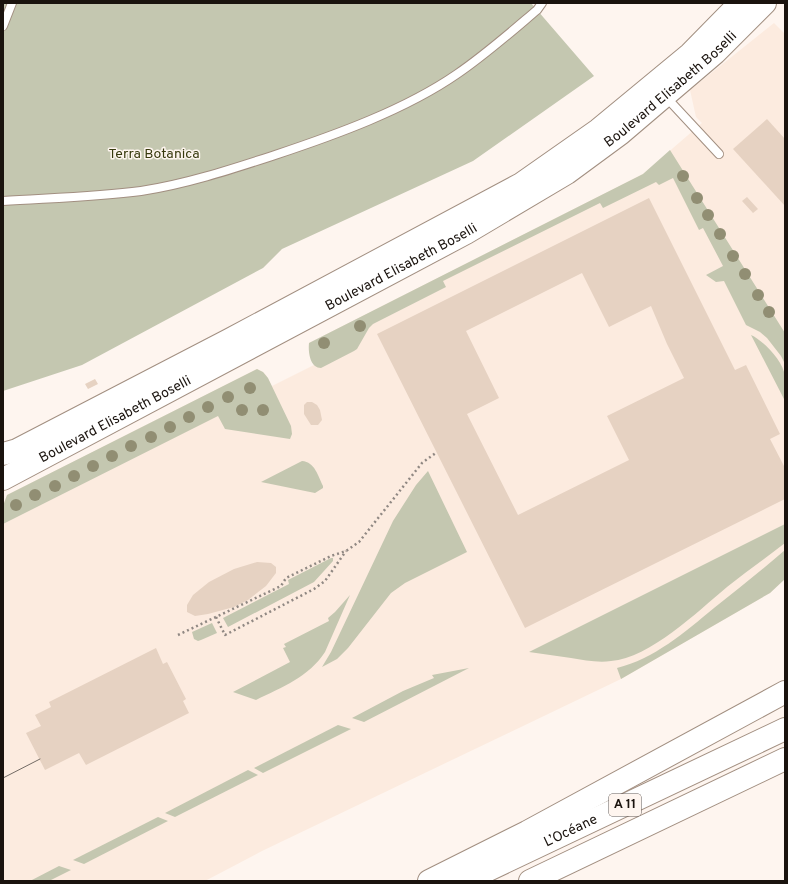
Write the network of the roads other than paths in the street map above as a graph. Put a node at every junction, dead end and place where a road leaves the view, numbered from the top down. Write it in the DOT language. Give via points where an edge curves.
graph roads {
  1 [pos="12,3"];
  2 [pos="542,3"];
  3 [pos="740,3"];
  4 [pos="765,3"];
  5 [pos="3,26"];
  6 [pos="665,96"];
  7 [pos="719,154"];
  8 [pos="3,201"];
  9 [pos="3,454"];
  10 [pos="3,479"];
  11 [pos="785,692"];
  12 [pos="785,729"];
  13 [pos="785,759"];
  14 [pos="785,772"];
  15 [pos="752,775"];
  16 [pos="429,881"];
  17 [pos="464,881"];
  18 [pos="530,881"];
  1 -- 5 [label="lane"];
  2 -- 8 [label="lane" via="537,10 457,75 413,100 306,144 199,179 142,191"];
  3 -- 9 [label="main road" via="690,54 598,130 521,184 45,436"];
  4 -- 6 [label="main road, Boulevard Elisabeth Boselli" via="715,53"];
  6 -- 7 [label="lane"];
  6 -- 10 [label="main road, Boulevard Elisabeth Boselli" via="620,134 567,173 466,233"];
  11 -- 16 [label="main road" via="527,832"];
  12 -- 17 [label="main road, L’Océane / A 11"];
  13 -- 15 [label="main road, L’Océane / A 11"];
  14 -- 15 [label="main road"];
  15 -- 18 [label="main road, L’Océane / A 11"];
}
